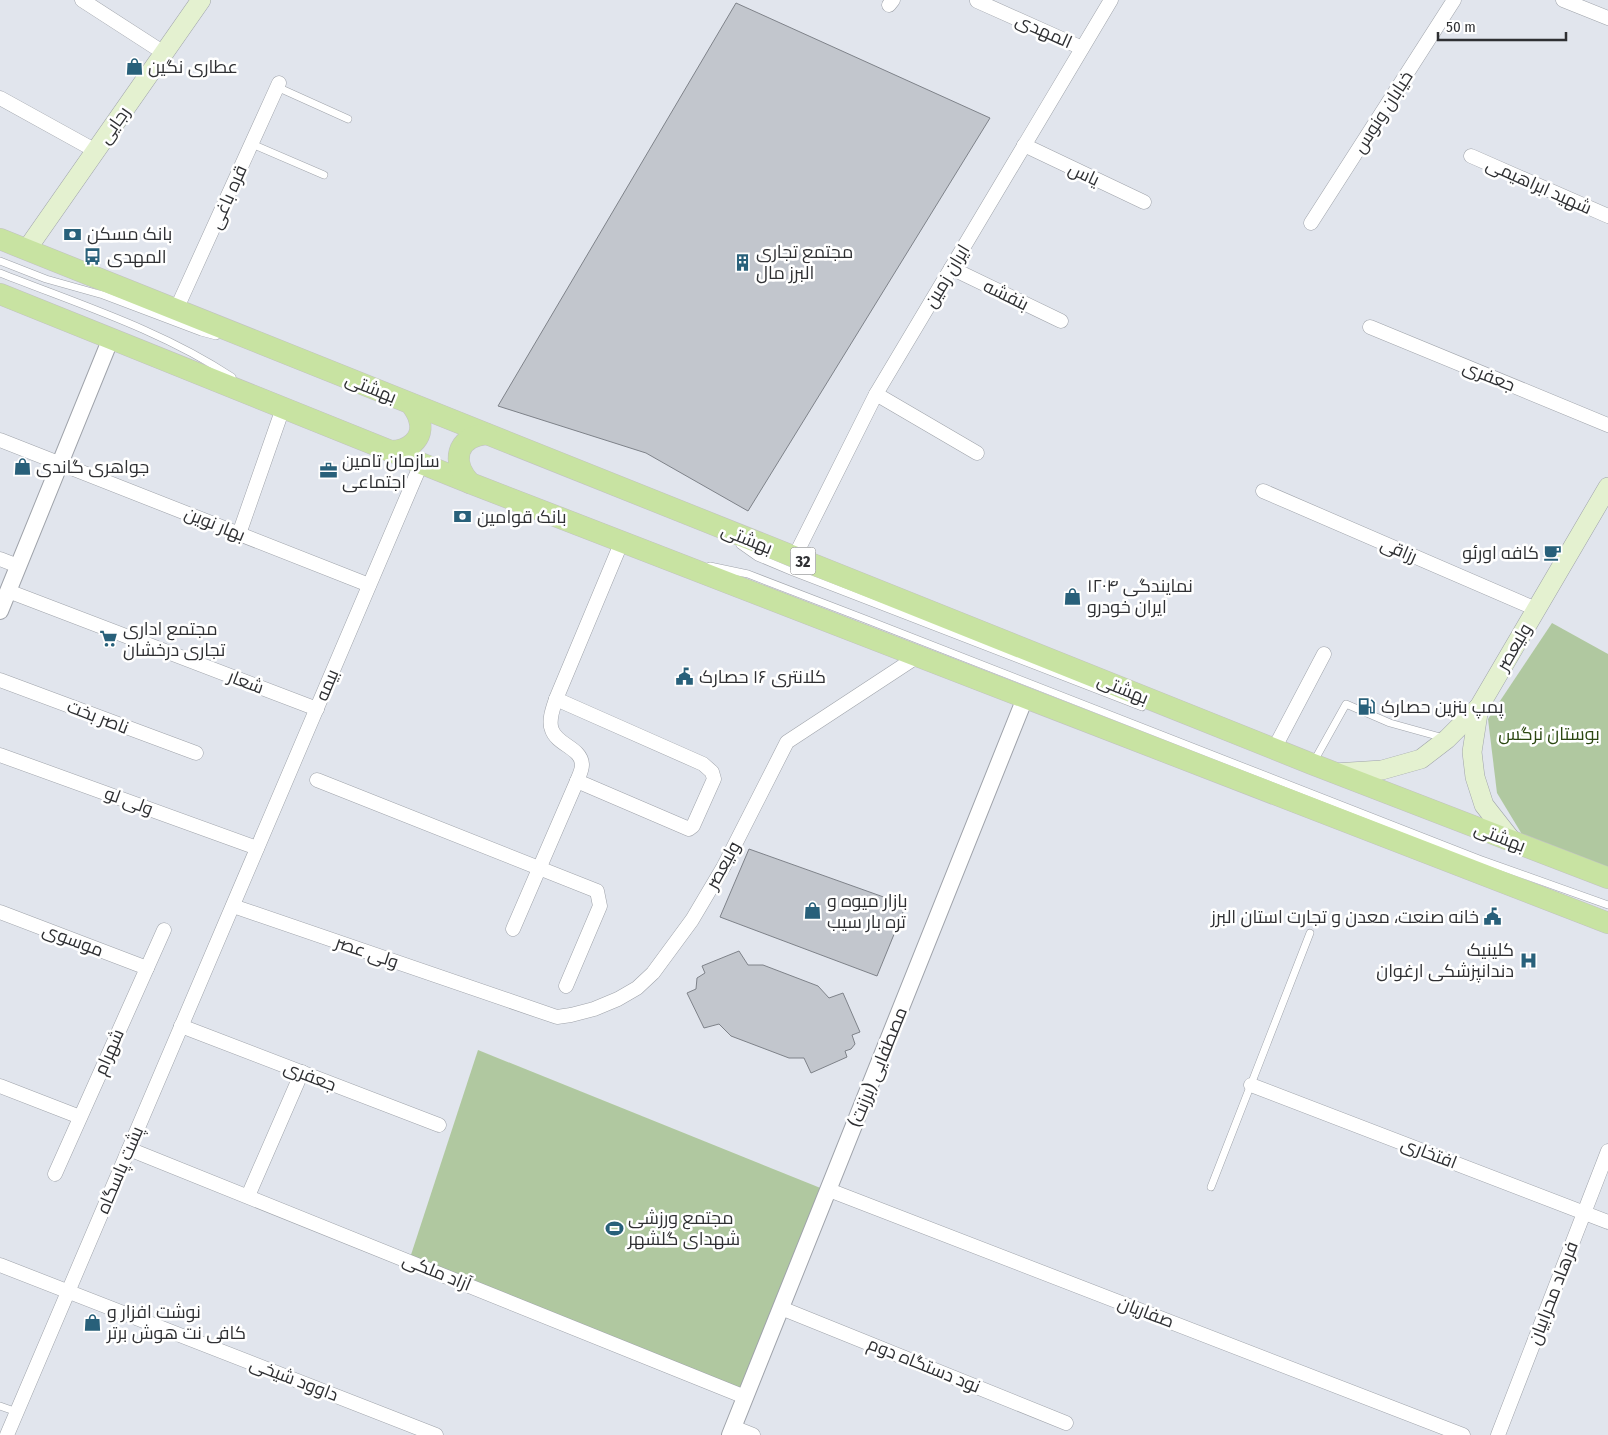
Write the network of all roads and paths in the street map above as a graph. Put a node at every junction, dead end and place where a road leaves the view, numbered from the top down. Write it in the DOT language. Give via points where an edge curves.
graph roads {
  1 [pos="82,0"];
  2 [pos="201,0"];
  3 [pos="1111,0"];
  4 [pos="1454,0"];
  5 [pos="1563,0"];
  6 [pos="978,1"];
  7 [pos="1608,18"];
  8 [pos="1082,48"];
  9 [pos="164,54"];
  10 [pos="278,85"];
  11 [pos="0,98"];
  12 [pos="348,119"];
  13 [pos="252,144"];
  14 [pos="1024,145"];
  15 [pos="96,151"];
  16 [pos="1471,156"];
  17 [pos="324,175"];
  18 [pos="1144,202"];
  19 [pos="1608,216"];
  20 [pos="1312,223"];
  21 [pos="0,239"];
  22 [pos="27,250"];
  23 [pos="0,261"];
  24 [pos="951,268"];
  25 [pos="0,273"];
  26 [pos="0,294"];
  27 [pos="176,310"];
  28 [pos="1061,321"];
  29 [pos="1370,327"];
  30 [pos="220,337"];
  31 [pos="111,338"];
  32 [pos="229,340"];
  33 [pos="296,358"];
  34 [pos="876,394"];
  35 [pos="276,405"];
  36 [pos="412,405"];
  37 [pos="1608,425"];
  38 [pos="486,434"];
  39 [pos="0,440"];
  40 [pos="389,451"];
  41 [pos="977,453"];
  42 [pos="60,463"];
  43 [pos="421,464"];
  44 [pos="470,483"];
  45 [pos="1608,487"];
  46 [pos="1263,491"];
  47 [pos="708,523"];
  48 [pos="239,534"];
  49 [pos="622,541"];
  50 [pos="651,552"];
  51 [pos="794,558"];
  52 [pos="0,559"];
  53 [pos="18,566"];
  54 [pos="370,585"];
  55 [pos="8,591"];
  56 [pos="1536,609"];
  57 [pos="0,610"];
  58 [pos="1324,654"];
  59 [pos="918,656"];
  60 [pos="0,680"];
  61 [pos="1025,698"];
  62 [pos="556,699"];
  63 [pos="1479,707"];
  64 [pos="317,709"];
  65 [pos="1146,709"];
  66 [pos="1447,739"];
  67 [pos="1274,749"];
  68 [pos="196,753"];
  69 [pos="0,755"];
  70 [pos="1312,764"];
  71 [pos="1333,773"];
  72 [pos="317,780"];
  73 [pos="577,781"];
  74 [pos="1513,842"];
  75 [pos="257,848"];
  76 [pos="539,868"];
  77 [pos="1608,878"];
  78 [pos="1608,904"];
  79 [pos="233,906"];
  80 [pos="0,912"];
  81 [pos="1608,922"];
  82 [pos="513,929"];
  83 [pos="164,930"];
  84 [pos="1310,933"];
  85 [pos="147,968"];
  86 [pos="566,986"];
  87 [pos="500,998"];
  88 [pos="182,1026"];
  89 [pos="302,1072"];
  90 [pos="1251,1085"];
  91 [pos="0,1086"];
  92 [pos="80,1117"];
  93 [pos="439,1125"];
  94 [pos="129,1150"];
  95 [pos="1608,1151"];
  96 [pos="55,1174"];
  97 [pos="1211,1187"];
  98 [pos="829,1190"];
  99 [pos="248,1196"];
  100 [pos="1584,1213"];
  101 [pos="1608,1222"];
  102 [pos="0,1265"];
  103 [pos="68,1291"];
  104 [pos="781,1308"];
  105 [pos="745,1397"];
  106 [pos="0,1406"];
  107 [pos="16,1412"];
  108 [pos="1066,1422"];
  109 [pos="732,1431"];
  110 [pos="9,1434"];
  111 [pos="436,1435"];
  112 [pos="753,1435"];
  113 [pos="1464,1435"];
  114 [pos="1498,1435"];
  1 -- 9 [label="street"];
  2 -- 9 [label="main road, رجایی"];
  3 -- 8 [label="street, ایران زمین"];
  4 -- 20 [label="street, خیابان ونوس"];
  5 -- 7 [label="street"];
  6 -- 8 [label="street, المهدی"];
  8 -- 14 [label="street, ایران زمین"];
  9 -- 15 [label="main road, رجایی"];
  10 -- 12 [label="lane"];
  10 -- 13 [label="street, قره باغی"];
  11 -- 15 [label="street"];
  13 -- 17 [label="lane"];
  13 -- 27 [label="street, قره باغی"];
  14 -- 18 [label="street, یاس"];
  14 -- 24 [label="street, ایران زمین"];
  15 -- 22 [label="main road, رجایی"];
  16 -- 19 [label="street, شهید ابراهیمی"];
  21 -- 22 [label="main road, بهشتی / 32"];
  22 -- 27 [label="main road, بهشتی / 32"];
  23 -- 30 [label="lane"];
  24 -- 28 [label="street, بنفشه"];
  24 -- 34 [label="street, ایران زمین"];
  25 -- 35 [label="lane" via="147,331 195,354"];
  26 -- 31 [label="main road"];
  27 -- 33 [label="main road, بهشتی / 32"];
  29 -- 37 [label="street, جعفری"];
  31 -- 35 [label="main road"];
  31 -- 42 [label="street"];
  32 -- 33 [label="lane"];
  33 -- 36 [label="main road, بهشتی / 32"];
  34 -- 41 [label="street"];
  34 -- 51 [label="street, ایران زمین"];
  35 -- 40 [label="main road"];
  35 -- 48 [label="street"];
  36 -- 38 [label="main road, بهشتی / 32"];
  36 -- 40 [label="main road" via="421,425 420,433 412,446"];
  38 -- 44 [label="main road" via="471,438 460,449 459,465"];
  38 -- 47 [label="main road, بهشتی / 32"];
  39 -- 42 [label="street, بهار نوین"];
  40 -- 43 [label="main road"];
  42 -- 48 [label="street, بهار نوین"];
  42 -- 53 [label="street"];
  43 -- 44 [label="main road"];
  43 -- 54 [label="street, بیمه"];
  44 -- 49 [label="main road"];
  45 -- 56 [label="main road, ولیعصر"];
  46 -- 56 [label="street, رزاقی"];
  47 -- 51 [label="main road, بهشتی / 32"];
  47 -- 65 [label="lane" via="757,557"];
  48 -- 54 [label="street, بهار نوین"];
  49 -- 50 [label="main road"];
  49 -- 62 [label="street"];
  50 -- 59 [label="main road"];
  50 -- 78 [label="lane" via="748,574 1470,855"];
  51 -- 67 [label="main road, بهشتی / 32"];
  52 -- 53 [label="street"];
  53 -- 55 [label="street"];
  54 -- 64 [label="street, بیمه"];
  55 -- 57 [label="street"];
  55 -- 64 [label="street, شعار"];
  56 -- 63 [label="main road, ولیعصر"];
  58 -- 67 [label="street"];
  59 -- 61 [label="main road"];
  59 -- 87 [label="street, ولیعصر" via="787,742 724,866 692,920 638,988 594,1009 557,1017"];
  60 -- 68 [label="street, ناصر بخت"];
  61 -- 81 [label="main road"];
  61 -- 98 [label="street, مصطفایی (برزنت)"];
  62 -- 73 [label="street" via="551,729 555,737 579,756 582,766"];
  62 -- 73 [label="street" via="703,764 712,772 714,779 689,829"];
  63 -- 66 [label="main road"];
  63 -- 74 [label="main road, ولیعصر" via="1472,752 1476,777 1484,805"];
  64 -- 75 [label="street, بیمه"];
  66 -- 70 [label="lane" via="1390,723 1346,704"];
  66 -- 71 [label="main road" via="1421,759 1382,770"];
  67 -- 70 [label="main road, بهشتی / 32"];
  69 -- 75 [label="street, ولی لو"];
  70 -- 71 [label="main road, بهشتی / 32"];
  71 -- 74 [label="main road, بهشتی / 32"];
  72 -- 76 [label="street"];
  73 -- 76 [label="street"];
  74 -- 77 [label="main road, بهشتی / 32"];
  75 -- 79 [label="street, بیمه"];
  76 -- 82 [label="street"];
  76 -- 86 [label="street" via="597,891 599,899 600,906"];
  79 -- 87 [label="street, ولی عصر"];
  79 -- 88 [label="street, پشت پاسگاه"];
  80 -- 85 [label="street, موسوی"];
  83 -- 85 [label="street, شهرام"];
  84 -- 90 [label="lane"];
  85 -- 92 [label="street, شهرام"];
  88 -- 89 [label="street, جعفری"];
  88 -- 94 [label="street, پشت پاسگاه"];
  89 -- 93 [label="street, جعفری"];
  89 -- 99 [label="street"];
  90 -- 97 [label="lane"];
  90 -- 100 [label="street, افتخاری"];
  91 -- 92 [label="street"];
  92 -- 96 [label="street, شهرام"];
  94 -- 99 [label="street, آزاد ملکی"];
  94 -- 103 [label="street, پشت پاسگاه"];
  95 -- 100 [label="street, فرهاد محرابیان"];
  98 -- 104 [label="street, مصطفایی (برزنت)"];
  98 -- 113 [label="street, صفاریان"];
  99 -- 105 [label="street, آزاد ملکی"];
  100 -- 101 [label="street, افتخاری"];
  100 -- 114 [label="street, فرهاد محرابیان"];
  102 -- 103 [label="street, داوود شیخی"];
  103 -- 107 [label="street, پشت پاسگاه"];
  103 -- 111 [label="street, داوود شیخی"];
  104 -- 105 [label="street, مصطفایی (برزنت)"];
  104 -- 108 [label="street, نود دستگاه دوم"];
  105 -- 109 [label="street, مصطفایی (برزنت)"];
  106 -- 107 [label="lane"];
  107 -- 110 [label="street, پشت پاسگاه"];
  109 -- 112 [label="street"];
}
